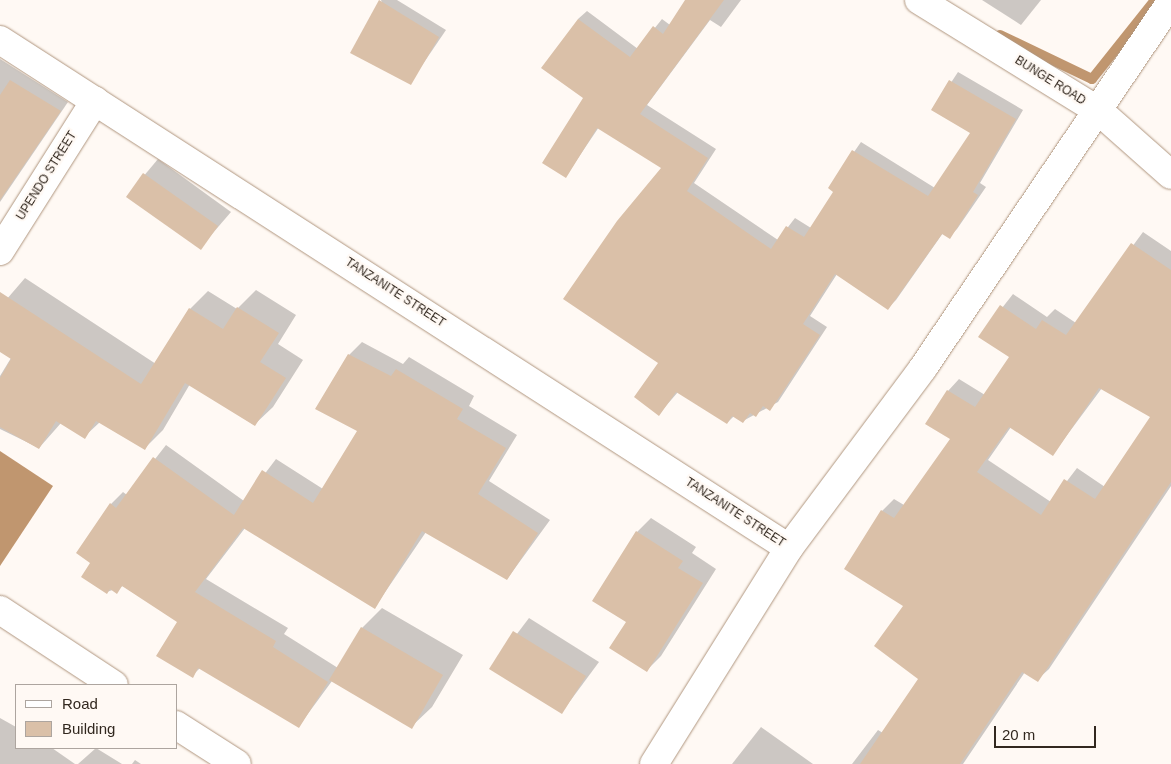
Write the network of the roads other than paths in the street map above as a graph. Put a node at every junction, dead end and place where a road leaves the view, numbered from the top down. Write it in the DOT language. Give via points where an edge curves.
graph roads {
  1 [pos="919,0"];
  2 [pos="1171,2"];
  3 [pos="0,40"];
  4 [pos="95,101"];
  5 [pos="1099,111"];
  6 [pos="1171,175"];
  7 [pos="0,251"];
  8 [pos="789,548"];
  9 [pos="0,610"];
  10 [pos="112,684"];
  11 [pos="178,726"];
  12 [pos="237,764"];
  13 [pos="654,764"];
  1 -- 5 [label="street, BUNGE ROAD"];
  2 -- 5 [label="street"];
  3 -- 4 [label="street, TANZANITE STREET"];
  4 -- 7 [label="street, UPENDO STREET"];
  4 -- 8 [label="street, TANZANITE STREET"];
  5 -- 6 [label="street, BUNGE ROAD"];
  5 -- 8 [label="street" via="923,368"];
  8 -- 13 [label="street"];
  9 -- 10 [label="street"];
  11 -- 12 [label="street"];
}
